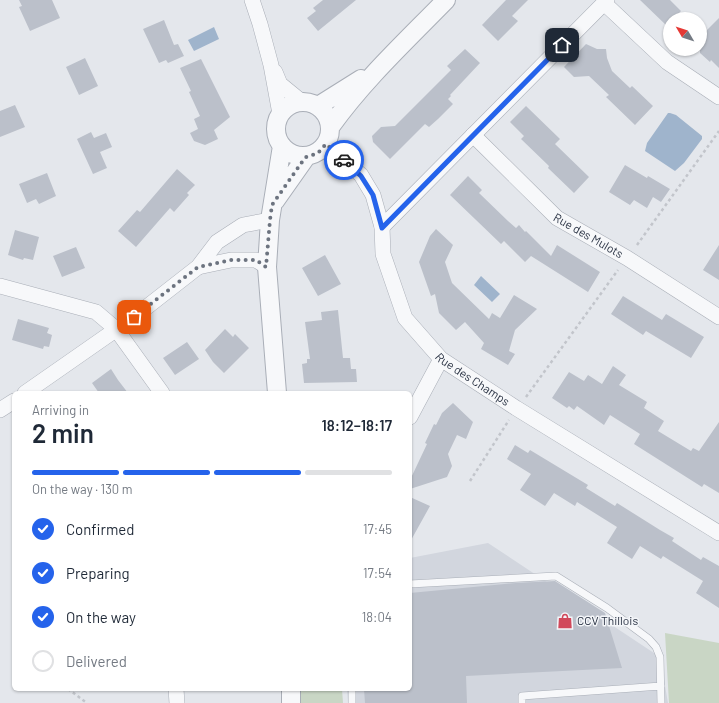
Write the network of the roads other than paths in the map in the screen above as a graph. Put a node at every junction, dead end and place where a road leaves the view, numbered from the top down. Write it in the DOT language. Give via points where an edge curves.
graph roads {
  1 [pos="252,0"];
  2 [pos="446,0"];
  3 [pos="605,1"];
  4 [pos="271,65"];
  5 [pos="376,70"];
  6 [pos="719,98"];
  7 [pos="310,104"];
  8 [pos="280,114"];
  9 [pos="331,126"];
  10 [pos="473,136"];
  11 [pos="326,144"];
  12 [pos="282,146"];
  13 [pos="306,157"];
  14 [pos="271,212"];
  15 [pos="382,228"];
  16 [pos="198,267"];
  17 [pos="266,267"];
  18 [pos="0,286"];
  19 [pos="719,317"];
  20 [pos="116,329"];
  21 [pos="441,359"];
  22 [pos="28,391"];
  23 [pos="161,391"];
  24 [pos="277,391"];
  25 [pos="12,402"];
  26 [pos="0,410"];
  27 [pos="412,413"];
  28 [pos="719,533"];
  29 [pos="412,584"];
  30 [pos="660,686"];
  31 [pos="176,691"];
  32 [pos="291,691"];
  33 [pos="352,691"];
  34 [pos="177,703"];
  35 [pos="291,703"];
  36 [pos="352,703"];
  37 [pos="522,703"];
  38 [pos="661,703"];
  1 -- 4 [label="street"];
  2 -- 5 [label="street"];
  3 -- 6 [label="street" via="667,62"];
  3 -- 10 [label="street"];
  4 -- 7 [label="street" via="280,84"];
  4 -- 8 [label="street"];
  5 -- 7 [label="street"];
  5 -- 9 [label="street"];
  7 -- 8 [label="street" via="289,106"];
  7 -- 9 [label="street" via="327,114"];
  8 -- 12 [label="street" via="276,136"];
  9 -- 11 [label="street"];
  10 -- 15 [label="street"];
  10 -- 19 [label="street, Rue des Mulots" via="557,218 627,258"];
  11 -- 13 [label="street" via="318,153"];
  11 -- 15 [label="street, Rue des Champs" via="361,176 373,195"];
  12 -- 13 [label="street" via="288,152"];
  12 -- 14 [label="street"];
  13 -- 14 [label="street"];
  14 -- 16 [label="street" via="217,242"];
  14 -- 17 [label="street"];
  15 -- 21 [label="street, Rue des Champs" via="383,254 405,318"];
  16 -- 17 [label="street" via="231,260 256,260"];
  16 -- 20 [label="street"];
  17 -- 24 [label="street"];
  18 -- 20 [label="street" via="96,312"];
  20 -- 22 [label="street"];
  20 -- 23 [label="street"];
  21 -- 27 [label="street"];
  21 -- 28 [label="street, Rue des Champs"];
  25 -- 26 [label="street"];
  29 -- 30 [label="lane" via="556,576 607,608 649,639 660,657"];
  30 -- 37 [label="lane" via="522,696"];
  30 -- 38 [label="lane"];
  31 -- 34 [label="street"];
  32 -- 35 [label="street"];
  33 -- 36 [label="lane"];
}
